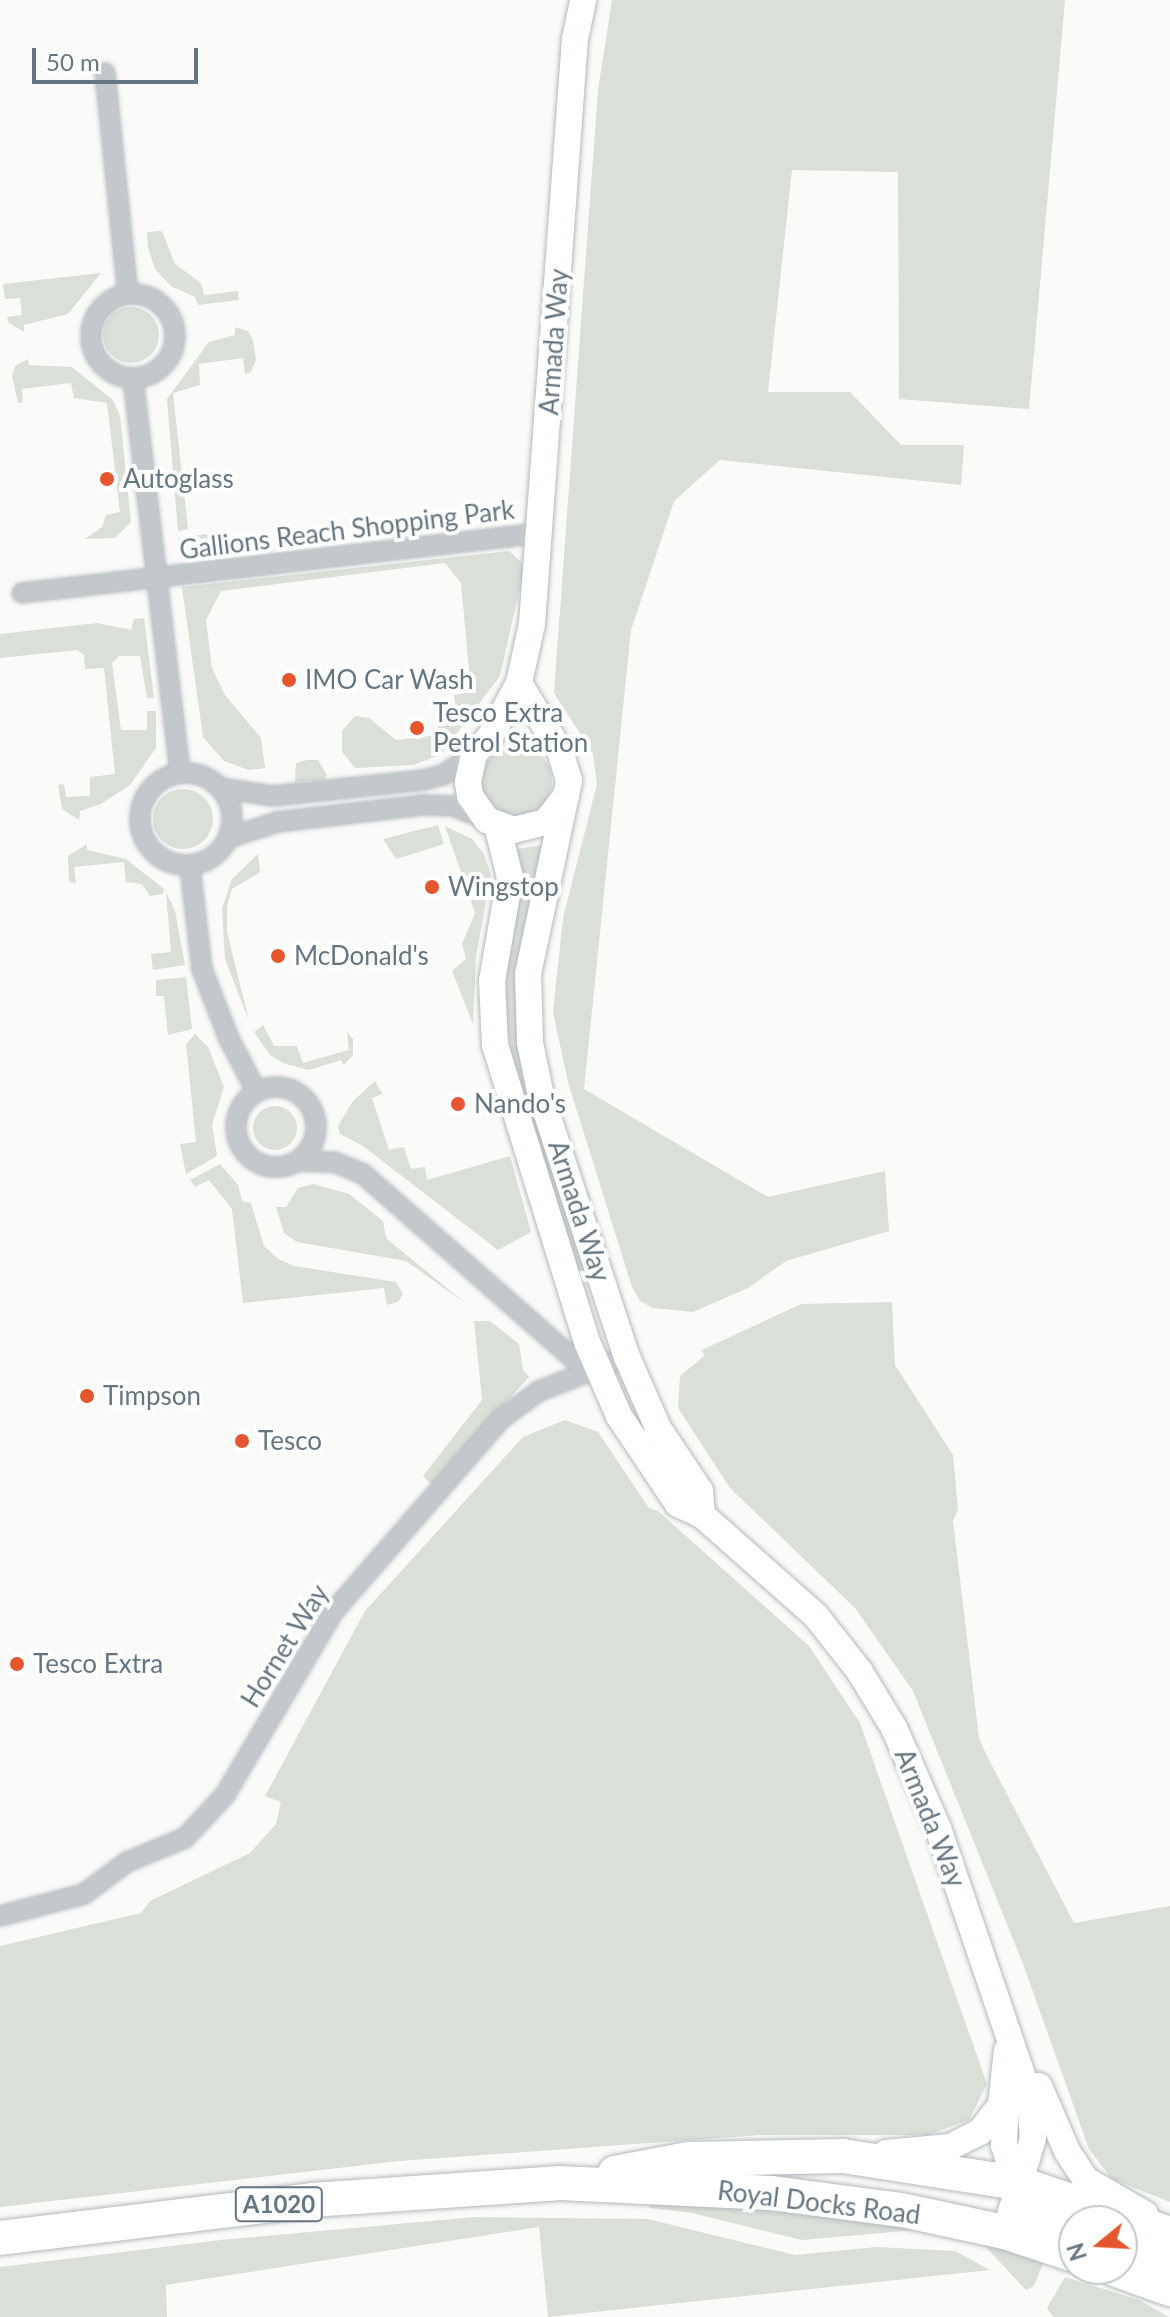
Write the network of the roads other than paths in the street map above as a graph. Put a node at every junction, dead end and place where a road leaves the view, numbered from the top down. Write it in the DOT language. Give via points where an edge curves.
graph roads {
  1 [pos="583,0"];
  2 [pos="105,73"];
  3 [pos="128,294"];
  4 [pos="133,378"];
  5 [pos="541,533"];
  6 [pos="158,578"];
  7 [pos="22,593"];
  8 [pos="519,683"];
  9 [pos="550,739"];
  10 [pos="482,745"];
  11 [pos="180,773"];
  12 [pos="220,788"];
  13 [pos="566,796"];
  14 [pos="492,822"];
  15 [pos="228,838"];
  16 [pos="190,866"];
  17 [pos="257,1092"];
  18 [pos="298,1161"];
  19 [pos="627,1357"];
  20 [pos="592,1369"];
  21 [pos="702,1515"];
  22 [pos="0,1916"];
  23 [pos="1008,2031"];
  24 [pos="1005,2089"];
  25 [pos="843,2156"];
  26 [pos="560,2183"];
  27 [pos="1017,2183"];
  28 [pos="1170,2227"];
  29 [pos="1058,2230"];
  30 [pos="1005,2232"];
  31 [pos="1170,2234"];
  32 [pos="1058,2236"];
  33 [pos="0,2238"];
  34 [pos="1138,2251"];
  35 [pos="1170,2262"];
  36 [pos="1138,2278"];
  37 [pos="1170,2289"];
  1 -- 5 [label="street, Armada Way" via="573,68"];
  2 -- 3 [label="street"];
  3 -- 4 [label="street" via="105,304 91,338 110,370"];
  3 -- 4 [label="street" via="152,298 174,328 165,362"];
  4 -- 6 [label="street, Gallions Reach Shopping Park"];
  5 -- 6 [label="street, Gallions Reach Shopping Park"];
  5 -- 8 [label="street, Armada Way" via="532,624"];
  6 -- 7 [label="street, Gallions Reach Shopping Park"];
  6 -- 11 [label="street, Gallions Reach Shopping Park"];
  8 -- 9 [label="street, Armada Way"];
  8 -- 10 [label="street, Armada Way"];
  9 -- 10 [label="street" via="531,730 509,729"];
  9 -- 13 [label="street, Armada Way" via="567,765"];
  10 -- 12 [label="street" via="443,775 423,780 273,796"];
  10 -- 14 [label="street, Armada Way" via="468,782 470,796"];
  11 -- 12 [label="street"];
  11 -- 16 [label="street" via="166,777 145,797 140,824 151,850 176,865"];
  12 -- 15 [label="street" via="232,812"];
  13 -- 14 [label="street" via="546,822 514,830"];
  13 -- 19 [label="street, Armada Way" via="532,941 530,1043 541,1096"];
  14 -- 15 [label="street" via="453,806 423,805 277,822"];
  14 -- 20 [label="street, Armada Way" via="510,877 492,981 495,1045"];
  15 -- 16 [label="street" via="213,857"];
  16 -- 17 [label="street" via="202,969"];
  17 -- 18 [label="street" via="292,1090 310,1105 316,1129"];
  17 -- 18 [label="street" via="236,1121 240,1145 269,1167"];
  18 -- 20 [label="street" via="334,1162 363,1174"];
  19 -- 20 [label="street, Hornet Way"];
  19 -- 21 [label="street, Armada Way" via="658,1428 700,1491"];
  20 -- 21 [label="street, Armada Way" via="639,1452 678,1504"];
  20 -- 22 [label="street, Hornet Way" via="539,1391 502,1418 370,1567 294,1674 225,1795 185,1838 127,1862 84,1894"];
  21 -- 23 [label="street, Armada Way" via="816,1616 878,1700 938,1828"];
  23 -- 24 [label="street"];
  23 -- 27 [label="street, Armada Way" via="1034,2119"];
  23 -- 28 [label="street" via="1086,2180"];
  24 -- 25 [label="street" via="995,2116 970,2140 934,2150"];
  24 -- 27 [label="street" via="1004,2145"];
  25 -- 26 [label="highway, Royal Docks Road / A1020" via="689,2159"];
  25 -- 27 [label="highway, Royal Docks Road / A1020"];
  26 -- 30 [label="highway, Royal Docks Road / A1020" via="772,2193 902,2210"];
  26 -- 33 [label="highway, Royal Docks Road / A1020" via="342,2197"];
  27 -- 29 [label="street" via="1025,2213"];
  27 -- 30 [label="street, Armada Way"];
  27 -- 31 [label="highway, Royal Docks Road / A1020"];
  30 -- 32 [label="highway, Royal Docks Road / A1020"];
  34 -- 35 [label="highway"];
  36 -- 37 [label="highway"];
}
